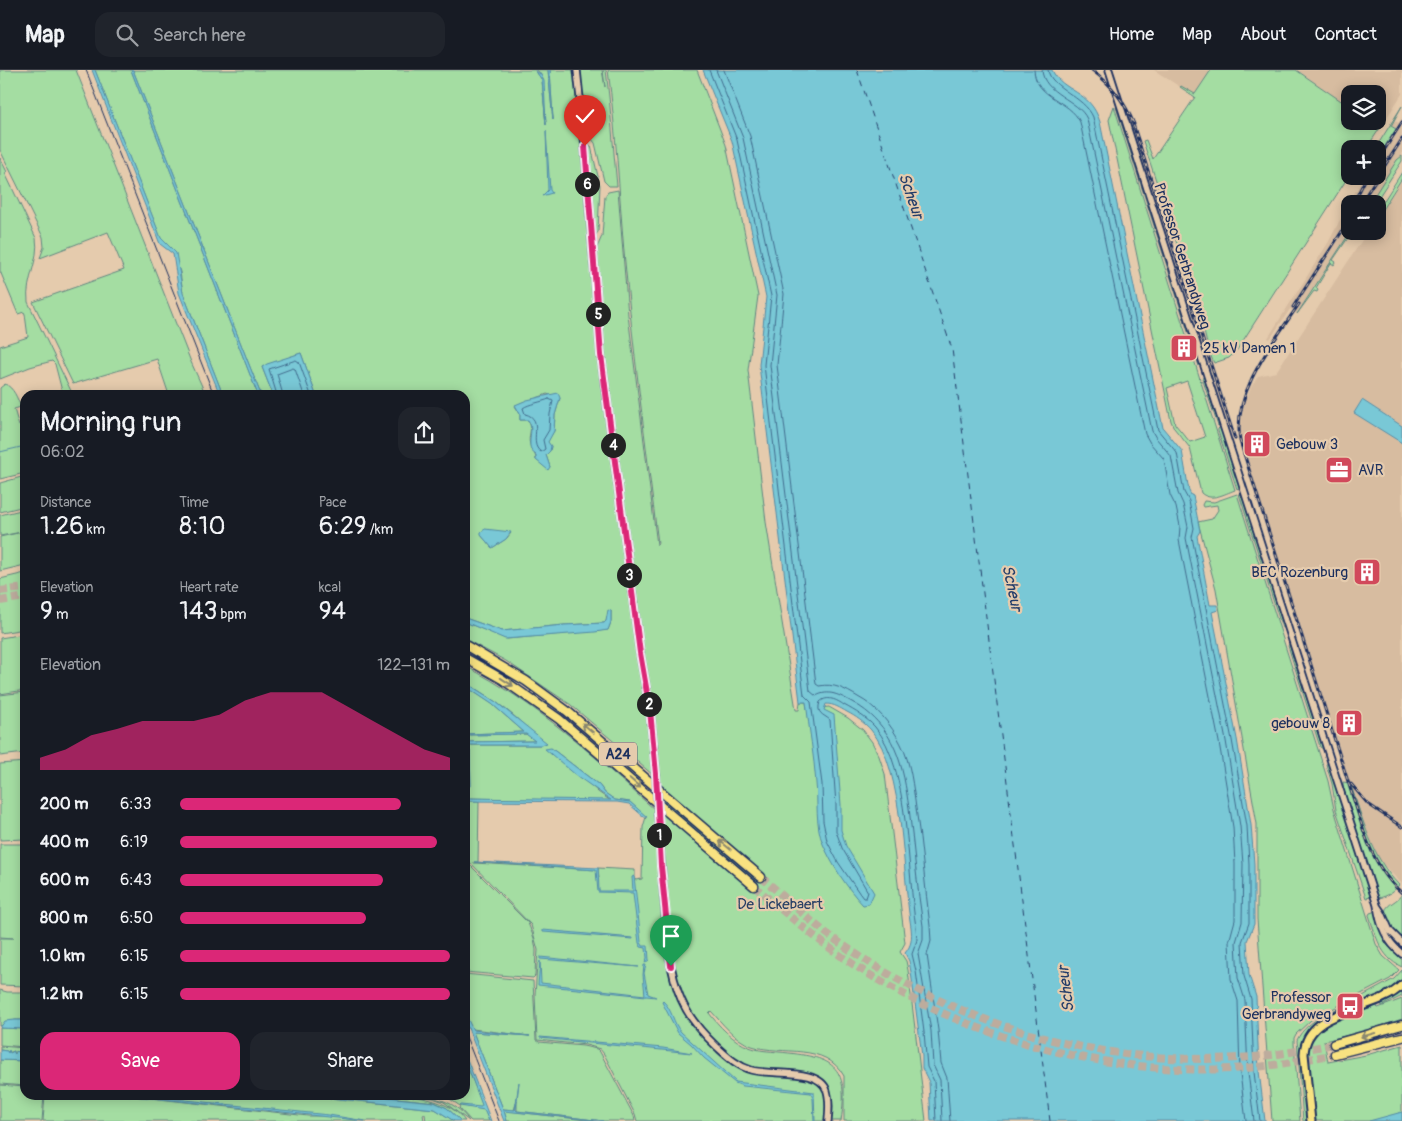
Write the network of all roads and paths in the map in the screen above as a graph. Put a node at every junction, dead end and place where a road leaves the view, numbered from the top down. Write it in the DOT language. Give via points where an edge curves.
graph roads {
  1 [pos="577,70"];
  2 [pos="1109,70"];
  3 [pos="470,648"];
  4 [pos="470,661"];
  5 [pos="761,877"];
  6 [pos="754,886"];
  7 [pos="1378,907"];
  8 [pos="1402,943"];
  9 [pos="1402,954"];
  10 [pos="1402,985"];
  11 [pos="1402,1025"];
  12 [pos="1402,1037"];
  13 [pos="1334,1044"];
  14 [pos="1336,1054"];
  15 [pos="828,1121"];
  16 [pos="1311,1121"];
  1 -- 15 [label="street, bridge" via="601,355 650,710 671,966 688,1013 706,1037 742,1067 819,1079 827,1091"];
  2 -- 7 [label="street, Professor Gerbrandyweg"];
  5 -- 3 [label="highway, A24, one-way" via="567,711 526,681"];
  4 -- 6 [label="highway, A24, one-way" via="559,719"];
  7 -- 8 [label="street, Professor Gerbrandyweg" via="1390,931"];
  7 -- 9 [label="street, Professor Gerbrandyweg" via="1384,934"];
  10 -- 16 [label="main road" via="1392,993 1316,1026 1307,1037 1304,1054"];
  11 -- 13 [label="highway, one-way"];
  12 -- 14 [label="highway"];
}
